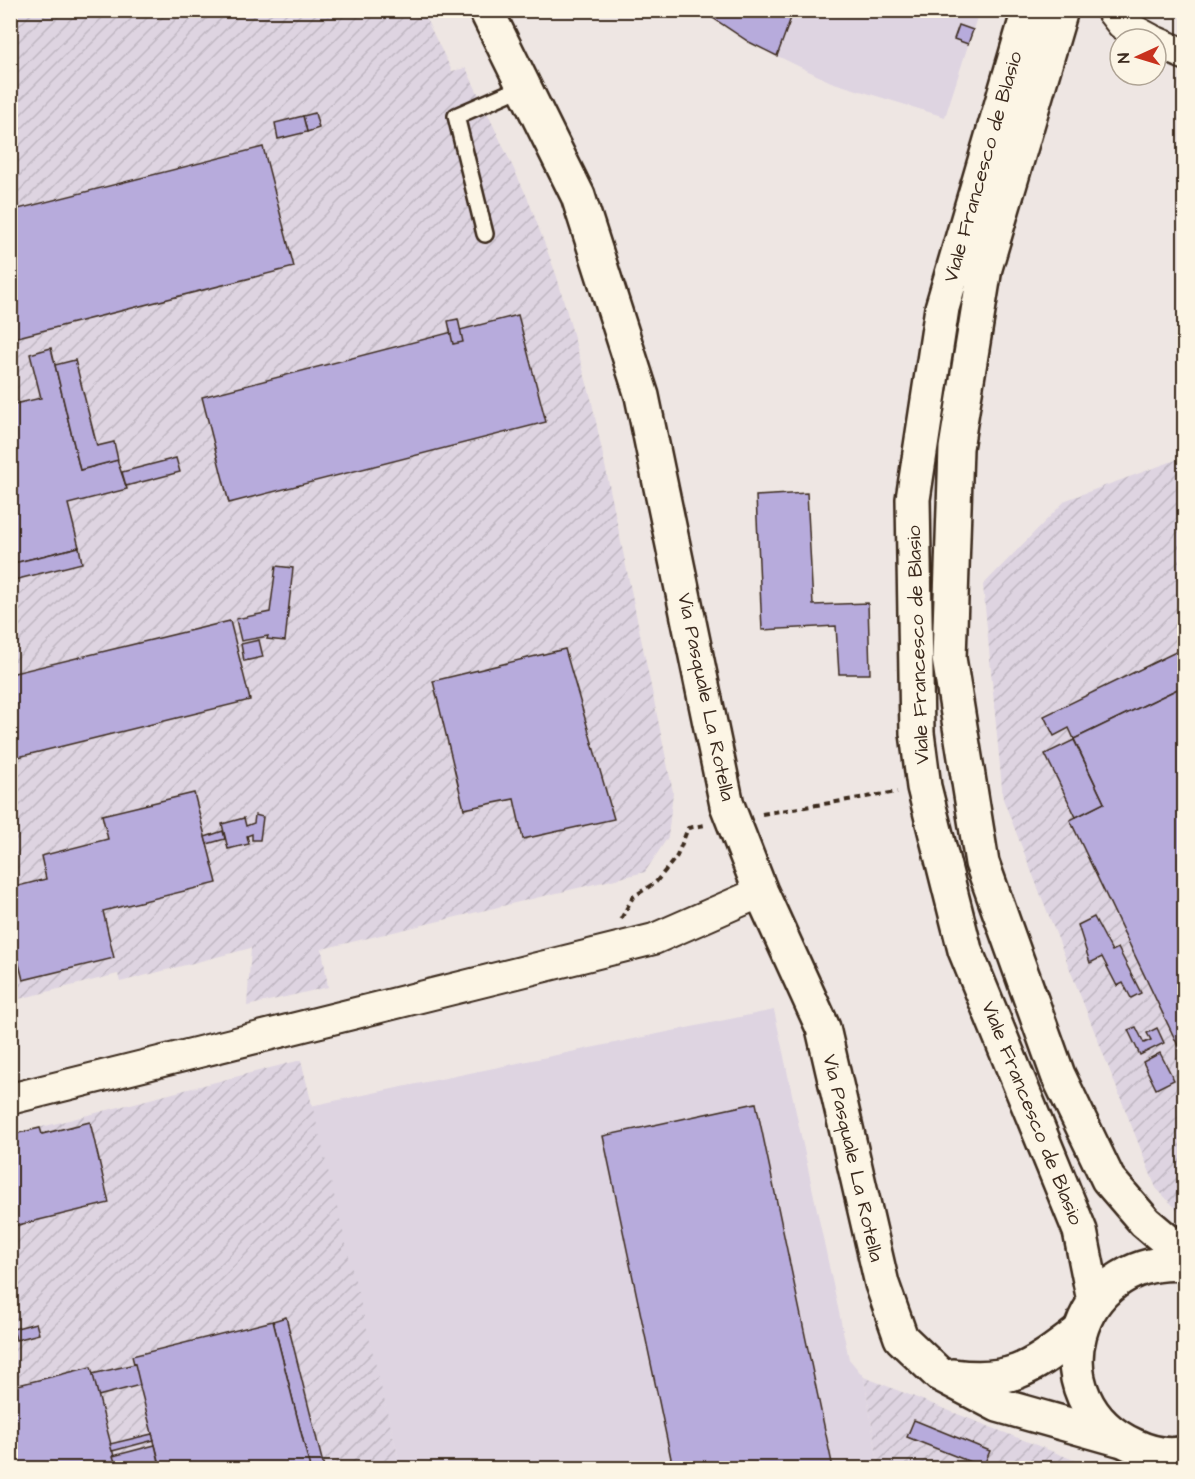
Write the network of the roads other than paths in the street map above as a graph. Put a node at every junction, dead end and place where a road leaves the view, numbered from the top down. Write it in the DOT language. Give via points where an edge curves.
graph roads {
  1 [pos="486,10"];
  2 [pos="1029,10"];
  3 [pos="1062,10"];
  4 [pos="1111,10"];
  5 [pos="1128,27"];
  6 [pos="1168,47"];
  7 [pos="1185,54"];
  8 [pos="525,86"];
  9 [pos="1013,119"];
  10 [pos="485,234"];
  11 [pos="969,266"];
  12 [pos="761,892"];
  13 [pos="10,1099"];
  14 [pos="1185,1255"];
  15 [pos="1185,1263"];
  16 [pos="1094,1301"];
  17 [pos="1079,1332"];
  18 [pos="939,1374"];
  19 [pos="1119,1439"];
  20 [pos="1185,1453"];
  21 [pos="1160,1461"];
  1 -- 8 [label="street, Via Pasquale La Rotella"];
  2 -- 9 [label="street, Viale Francesco de Blasio"];
  3 -- 9 [label="street, Viale Francesco de Blasio"];
  4 -- 5 [label="street"];
  6 -- 7 [label="street"];
  8 -- 10 [label="lane" via="456,116"];
  8 -- 12 [label="street, Via Pasquale La Rotella" via="578,196 642,396 727,805"];
  9 -- 11 [label="street, Viale Francesco de Blasio"];
  11 -- 14 [label="street, Viale Francesco de Blasio" via="956,448 949,658 982,863 1058,1075 1108,1179 1145,1222"];
  11 -- 16 [label="street, Viale Francesco de Blasio" via="942,308 913,499 917,733 924,787 965,950 1080,1231"];
  12 -- 13 [label="street" via="654,939"];
  12 -- 18 [label="street, Via Pasquale La Rotella" via="823,1028 882,1284 901,1338"];
  15 -- 16 [label="street" via="1138,1267 1109,1285"];
  16 -- 17 [label="street"];
  17 -- 18 [label="street" via="1012,1376 981,1380"];
  17 -- 19 [label="street" via="1075,1362 1083,1395 1094,1416"];
  18 -- 19 [label="street, Via Pasquale La Rotella" via="998,1405"];
  19 -- 21 [label="street"];
  20 -- 21 [label="street"];
}
